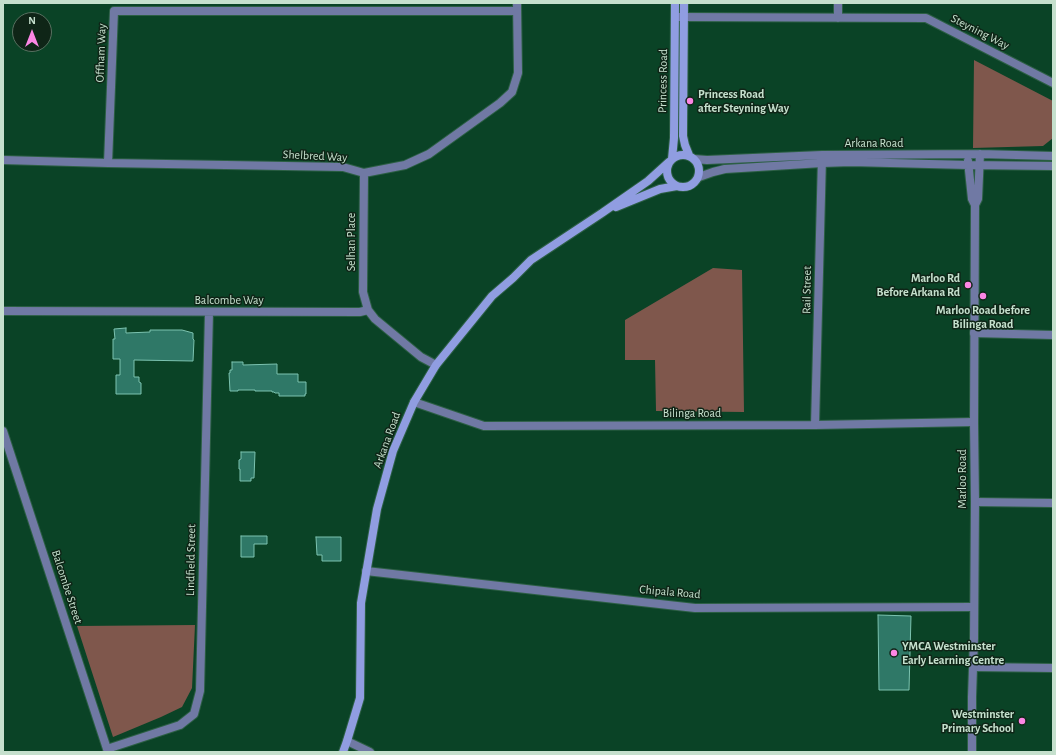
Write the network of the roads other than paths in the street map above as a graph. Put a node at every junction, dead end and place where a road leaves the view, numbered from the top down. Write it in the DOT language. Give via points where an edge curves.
graph roads {
  1 [pos="675,3"];
  2 [pos="684,3"];
  3 [pos="838,3"];
  4 [pos="517,7"];
  5 [pos="679,17"];
  6 [pos="838,18"];
  7 [pos="1053,83"];
  8 [pos="968,154"];
  9 [pos="980,154"];
  10 [pos="1053,156"];
  11 [pos="692,157"];
  12 [pos="822,159"];
  13 [pos="3,160"];
  14 [pos="671,160"];
  15 [pos="108,163"];
  16 [pos="980,165"];
  17 [pos="968,166"];
  18 [pos="1053,166"];
  19 [pos="364,173"];
  20 [pos="698,177"];
  21 [pos="678,186"];
  22 [pos="975,205"];
  23 [pos="602,213"];
  24 [pos="368,310"];
  25 [pos="3,311"];
  26 [pos="209,312"];
  27 [pos="974,333"];
  28 [pos="1053,335"];
  29 [pos="436,365"];
  30 [pos="414,402"];
  31 [pos="974,422"];
  32 [pos="815,425"];
  33 [pos="3,430"];
  34 [pos="975,502"];
  35 [pos="1053,503"];
  36 [pos="366,571"];
  37 [pos="974,607"];
  38 [pos="973,667"];
  39 [pos="1053,668"];
  40 [pos="347,741"];
  41 [pos="107,751"];
  42 [pos="342,752"];
  43 [pos="370,752"];
  44 [pos="972,752"];
  1 -- 5 [label="main road, Princess Road"];
  2 -- 5 [label="main road, Princess Road"];
  3 -- 6 [label="street"];
  4 -- 15 [label="street, Offham Way" via="114,11"];
  4 -- 19 [label="street, Shelbred Way" via="518,73 512,92 500,104 429,154 405,165"];
  5 -- 6 [label="street, Steyning Way"];
  5 -- 11 [label="main road, Princess Road" via="683,136"];
  5 -- 14 [label="main road, Princess Road"];
  6 -- 7 [label="street, Steyning Way" via="926,18"];
  8 -- 9 [label="street, Arkana Road"];
  8 -- 12 [label="street, Arkana Road"];
  8 -- 17 [label="street, Marloo Road"];
  9 -- 10 [label="street, Arkana Road"];
  9 -- 16 [label="street, Marloo Road"];
  11 -- 12 [label="street, Arkana Road" via="707,160"];
  11 -- 14 [label="main road" via="683,154"];
  11 -- 20 [label="main road" via="700,170"];
  12 -- 17 [label="street, Arkana Road"];
  12 -- 20 [label="street, Arkana Road" via="725,169"];
  12 -- 32 [label="street, Rail Street"];
  13 -- 15 [label="street, Shelbred Way"];
  14 -- 21 [label="main road" via="668,176"];
  14 -- 23 [label="main road, Arkana Road" via="648,181"];
  15 -- 19 [label="street, Shelbred Way" via="343,167"];
  16 -- 17 [label="street, Arkana Road"];
  16 -- 18 [label="street, Arkana Road"];
  16 -- 22 [label="street, Marloo Road" via="978,199"];
  17 -- 22 [label="street, Marloo Road"];
  19 -- 24 [label="street, Selhan Place" via="363,292"];
  20 -- 21 [label="main road" via="690,186"];
  21 -- 23 [label="main road, Arkana Road" via="660,189"];
  22 -- 27 [label="street, Marloo Road"];
  23 -- 29 [label="main road, Arkana Road" via="531,260 492,296"];
  24 -- 26 [label="street, Balcombe Way"];
  24 -- 29 [label="street" via="375,319 421,357"];
  25 -- 26 [label="street, Balcombe Way"];
  26 -- 41 [label="street, Lindfield Street" via="200,691 194,714 180,725"];
  27 -- 28 [label="street"];
  27 -- 31 [label="street, Marloo Road"];
  29 -- 30 [label="main road, Arkana Road"];
  30 -- 32 [label="street, Bilinga Road" via="484,426"];
  30 -- 36 [label="main road, Arkana Road" via="393,451 377,509"];
  31 -- 32 [label="street, Bilinga Road"];
  31 -- 34 [label="street, Marloo Road"];
  33 -- 41 [label="street, Balcombe Street"];
  34 -- 35 [label="street"];
  34 -- 37 [label="street, Marloo Road"];
  36 -- 37 [label="street, Chipala Road" via="695,608"];
  36 -- 40 [label="main road, Arkana Road" via="361,603 360,698"];
  37 -- 38 [label="street, Marloo Road"];
  38 -- 39 [label="street"];
  38 -- 44 [label="street, Marloo Road"];
  40 -- 42 [label="main road, Arkana Road"];
  40 -- 43 [label="street"];
}
